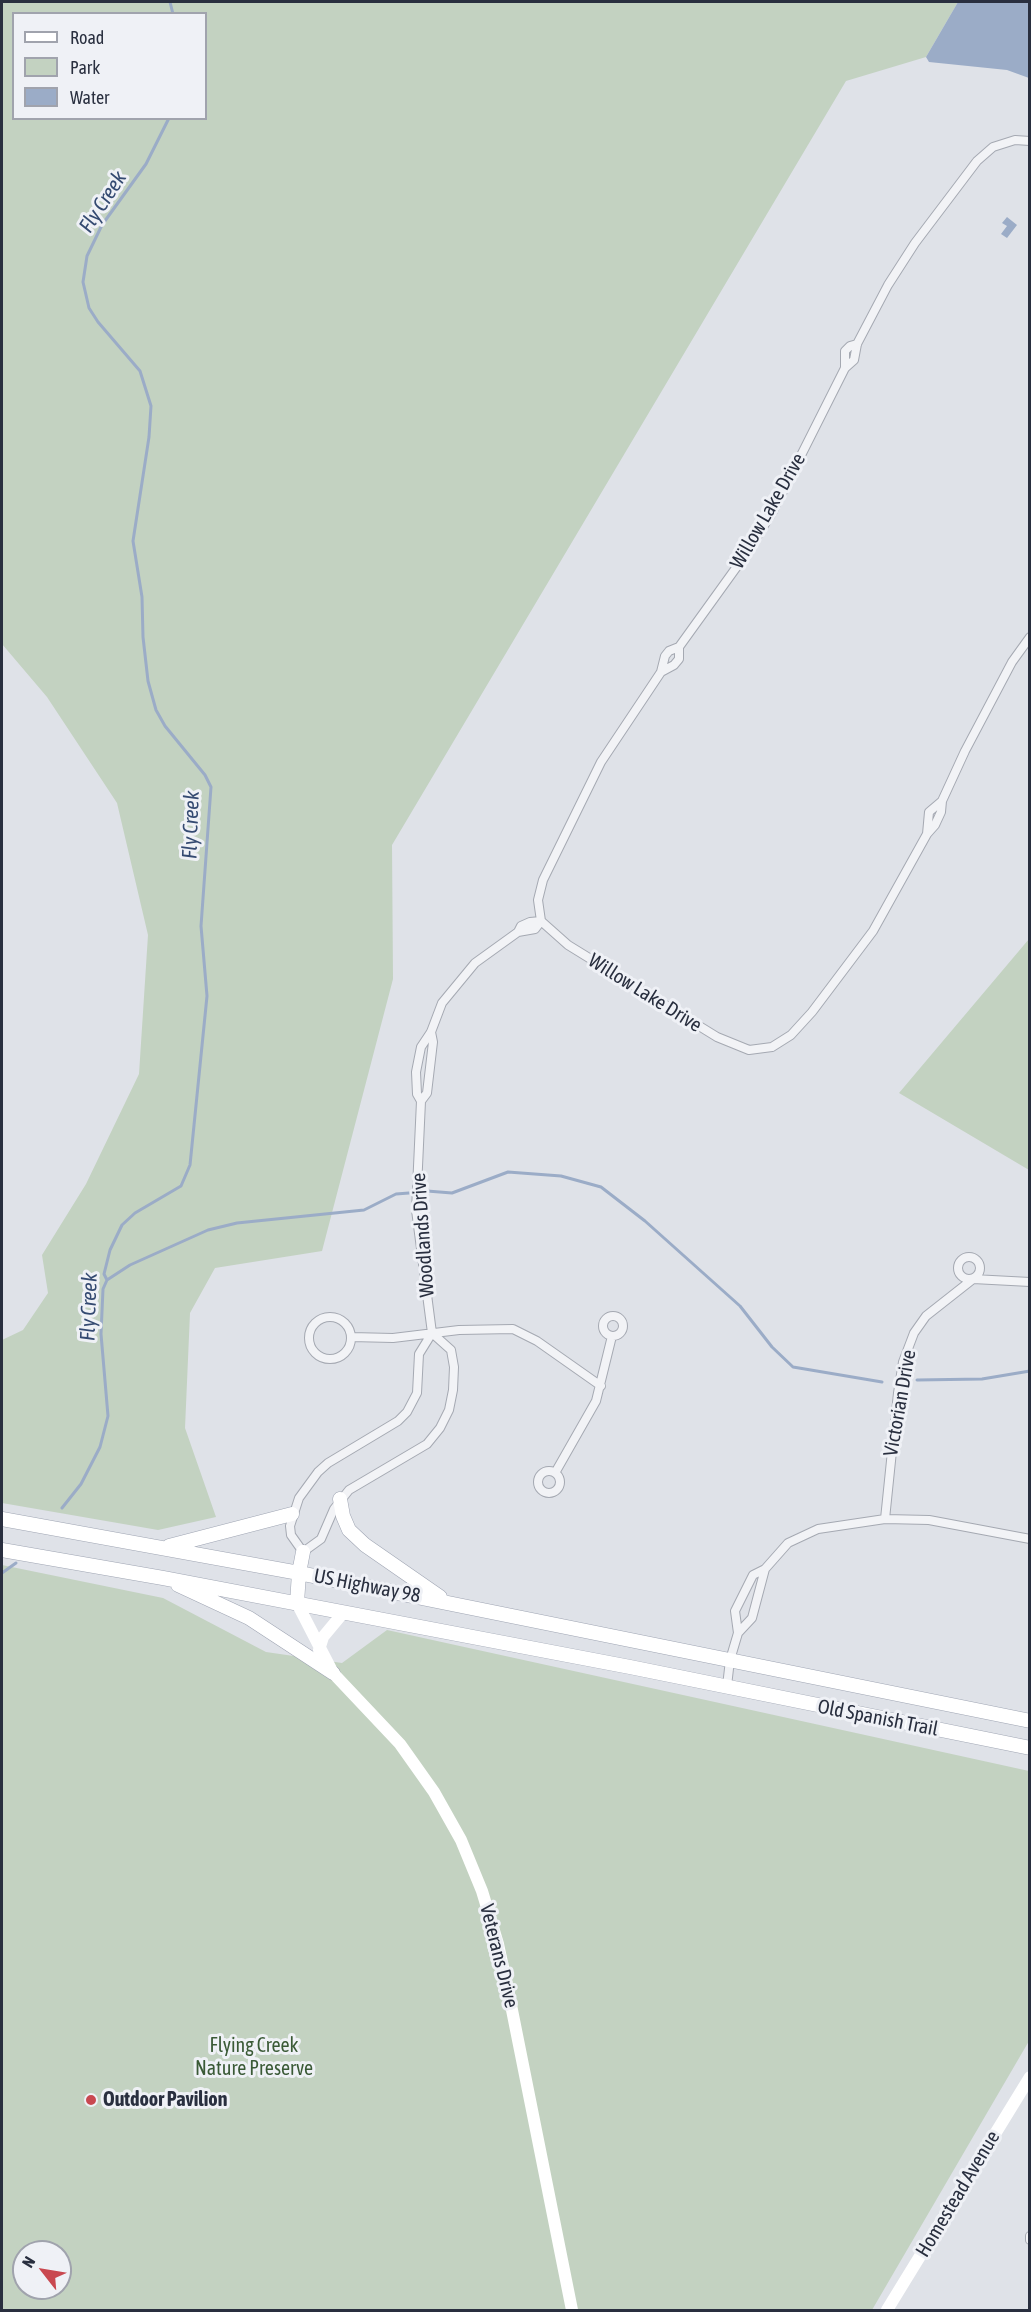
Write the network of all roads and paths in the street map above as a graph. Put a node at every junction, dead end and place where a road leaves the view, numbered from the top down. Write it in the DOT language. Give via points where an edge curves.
graph roads {
  1 [pos="1029,141"];
  2 [pos="1029,637"];
  3 [pos="679,647"];
  4 [pos="661,672"];
  5 [pos="541,921"];
  6 [pos="431,1032"];
  7 [pos="421,1101"];
  8 [pos="1029,1282"];
  9 [pos="432,1333"];
  10 [pos="612,1336"];
  11 [pos="351,1337"];
  12 [pos="601,1386"];
  13 [pos="555,1473"];
  14 [pos="340,1499"];
  15 [pos="292,1514"];
  16 [pos="2,1519"];
  17 [pos="885,1519"];
  18 [pos="1029,1539"];
  19 [pos="162,1547"];
  20 [pos="2,1550"];
  21 [pos="303,1552"];
  22 [pos="765,1569"];
  23 [pos="299,1573"];
  24 [pos="163,1578"];
  25 [pos="297,1603"];
  26 [pos="450,1603"];
  27 [pos="343,1613"];
  28 [pos="738,1633"];
  29 [pos="319,1650"];
  30 [pos="730,1660"];
  31 [pos="333,1673"];
  32 [pos="727,1686"];
  33 [pos="1029,1721"];
  34 [pos="1029,1748"];
  35 [pos="1029,2077"];
  36 [pos="572,2310"];
  37 [pos="887,2310"];
  1 -- 3 [label="street, Willow Lake Drive" via="1014,140 993,147 977,161 902,263 857,345 858,353 844,368 773,511"];
  2 -- 5 [label="street, Willow Lake Drive" via="988,706 942,801 929,812 927,834 873,931 844,973 791,1035 772,1047 749,1050 717,1037 568,945"];
  3 -- 4 [label="street, Willow Lake Drive" via="665,656"];
  3 -- 4 [label="street, Willow Lake Drive" via="679,659"];
  4 -- 5 [label="street, Willow Lake Drive" via="601,762 577,807 543,880 538,900"];
  5 -- 6 [label="street, Woodlands Drive" via="521,926 474,963 442,1003"];
  6 -- 7 [label="street, Woodlands Drive" via="434,1042 427,1093"];
  6 -- 7 [label="street, Woodlands Drive" via="417,1058 417,1094"];
  7 -- 9 [label="street, Woodlands Drive" via="416,1210"];
  8 -- 17 [label="street, Victorian Drive" via="973,1279 926,1316 914,1333 903,1362 898,1393"];
  9 -- 11 [label="street" via="393,1338"];
  9 -- 12 [label="street" via="493,1328 520,1332"];
  9 -- 14 [label="street" via="451,1350 454,1367 449,1410 440,1428 427,1444"];
  9 -- 15 [label="street" via="418,1354 417,1393 407,1412 318,1472"];
  10 -- 12 [label="street"];
  11 -- 11 [label="street" via="341,1320 327,1317 315,1323 309,1336 312,1349 330,1359 347,1350"];
  12 -- 13 [label="street"];
  14 -- 21 [label="street" via="321,1539"];
  14 -- 26 [label="main road" via="349,1530 374,1552"];
  15 -- 19 [label="main road"];
  15 -- 21 [label="street" via="291,1535"];
  16 -- 19 [label="main road, US Highway 98"];
  17 -- 18 [label="street" via="929,1520"];
  17 -- 22 [label="street" via="818,1529 788,1543"];
  19 -- 23 [label="main road, US Highway 98"];
  20 -- 24 [label="main road, US Highway 98"];
  21 -- 23 [label="main road"];
  22 -- 28 [label="street" via="752,1618"];
  22 -- 28 [label="street" via="753,1575 739,1600 735,1617"];
  23 -- 25 [label="main road"];
  23 -- 26 [label="main road, US Highway 98"];
  24 -- 25 [label="main road, US Highway 98"];
  24 -- 31 [label="main road" via="249,1618"];
  25 -- 27 [label="main road, US Highway 98"];
  25 -- 29 [label="street, Veterans Drive"];
  26 -- 30 [label="main road, US Highway 98"];
  27 -- 29 [label="street" via="323,1637"];
  27 -- 32 [label="main road, US Highway 98"];
  28 -- 30 [label="street"];
  29 -- 31 [label="street, Veterans Drive"];
  30 -- 32 [label="street"];
  30 -- 33 [label="main road, Old Spanish Trail"];
  31 -- 36 [label="street, Veterans Drive" via="400,1744 434,1792 461,1840 482,1891 505,1974"];
  32 -- 34 [label="main road, Old Spanish Trail"];
  35 -- 37 [label="street, Homestead Avenue"];
}
